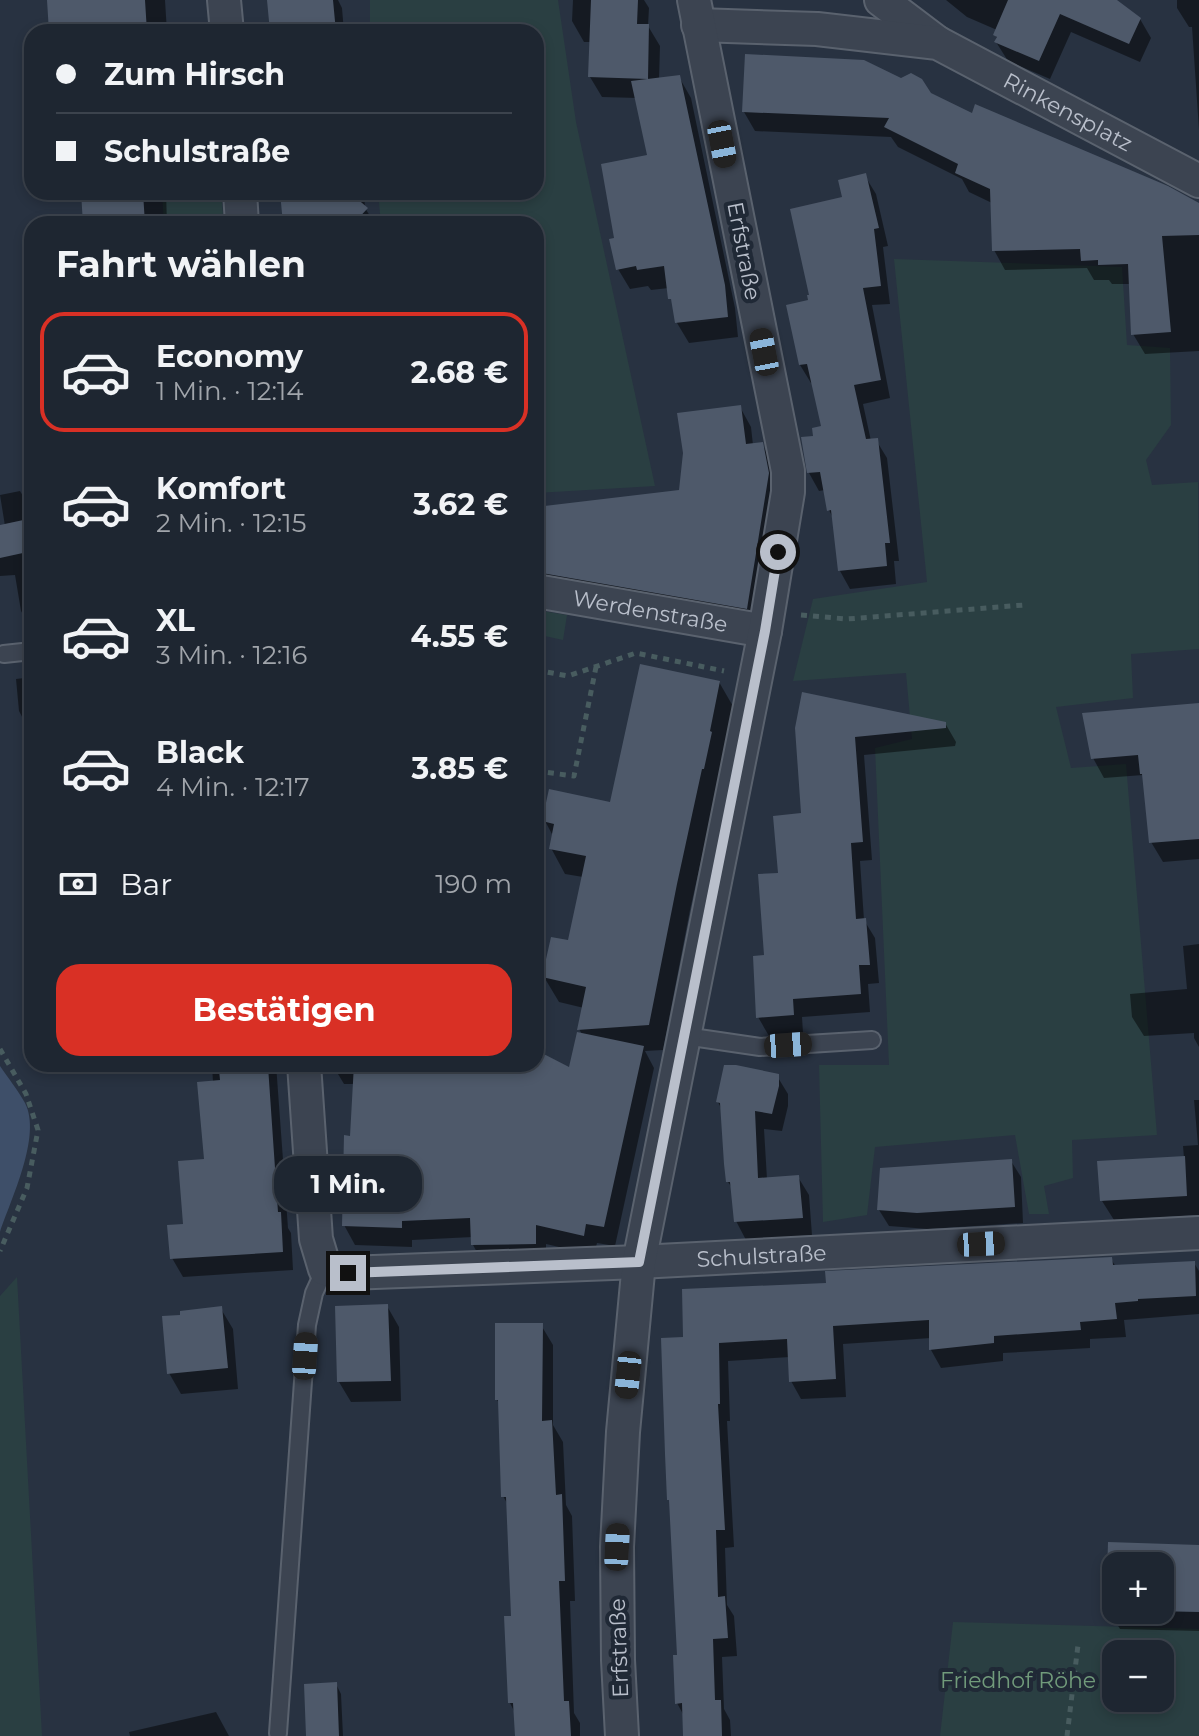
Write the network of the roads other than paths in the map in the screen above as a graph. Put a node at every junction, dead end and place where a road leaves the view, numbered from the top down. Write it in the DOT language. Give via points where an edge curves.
graph roads {
  1 [pos="224,0"];
  2 [pos="881,0"];
  3 [pos="696,12"];
  4 [pos="226,24"];
  5 [pos="938,43"];
  6 [pos="1199,181"];
  7 [pos="544,592"];
  8 [pos="767,621"];
  9 [pos="24,652"];
  10 [pos="4,654"];
  11 [pos="685,1036"];
  12 [pos="872,1040"];
  13 [pos="305,1072"];
  14 [pos="1199,1233"];
  15 [pos="639,1262"];
  16 [pos="325,1269"];
  17 [pos="278,1733"];
  18 [pos="622,1736"];
  1 -- 4 [label="street"];
  2 -- 5 [label="street, Rinkensplatz"];
  3 -- 5 [label="street, Rinkensplatz"];
  3 -- 8 [label="street, Erfstraße" via="788,471"];
  5 -- 6 [label="street, Rinkensplatz"];
  7 -- 8 [label="street, Werdenstraße"];
  8 -- 11 [label="street, Erfstraße"];
  9 -- 10 [label="lane"];
  11 -- 12 [label="lane" via="760,1047"];
  11 -- 15 [label="street, Erfstraße"];
  13 -- 16 [label="street" via="316,1239"];
  14 -- 15 [label="street, Schulstraße"];
  15 -- 16 [label="street, Schulstraße" via="348,1273"];
  15 -- 18 [label="street, Erfstraße" via="617,1547"];
  16 -- 17 [label="lane" via="307,1325"];
}
